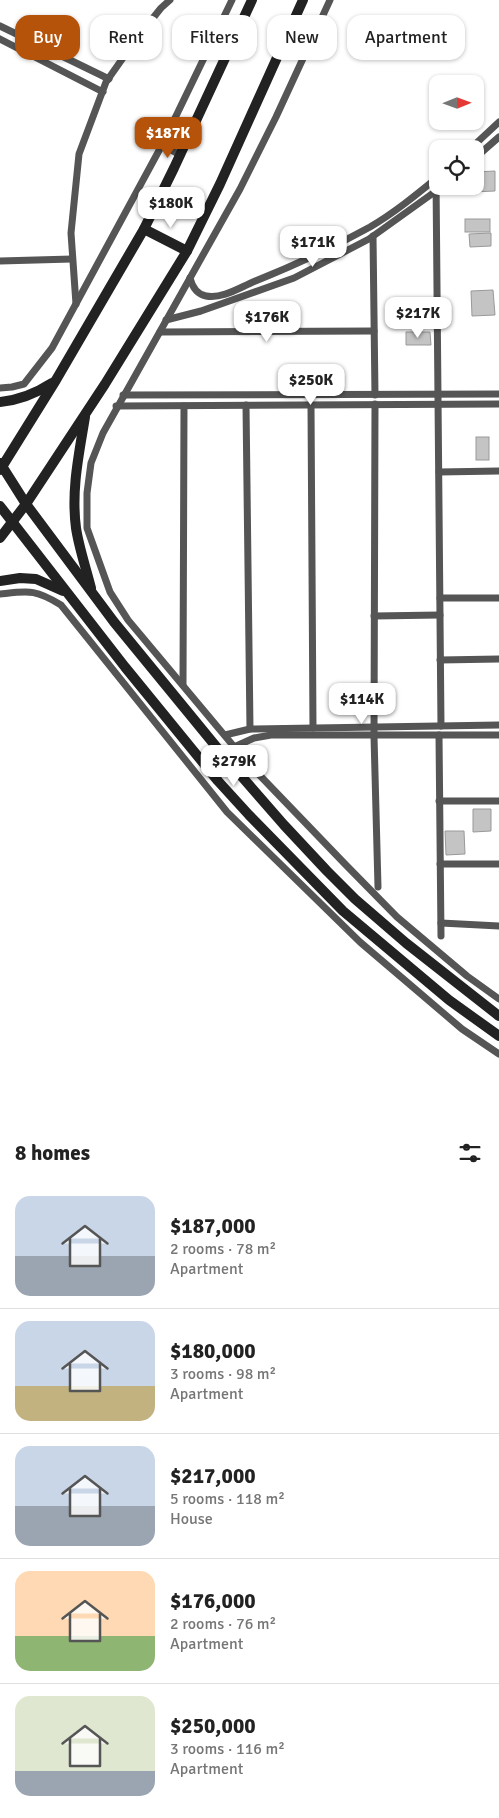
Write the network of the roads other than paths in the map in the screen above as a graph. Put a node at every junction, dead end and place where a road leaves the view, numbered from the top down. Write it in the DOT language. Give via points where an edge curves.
graph roads {
  1 [pos="170,0"];
  2 [pos="232,0"];
  3 [pos="252,0"];
  4 [pos="302,0"];
  5 [pos="330,0"];
  6 [pos="0,26"];
  7 [pos="0,40"];
  8 [pos="109,79"];
  9 [pos="103,92"];
  10 [pos="499,122"];
  11 [pos="499,137"];
  12 [pos="480,140"];
  13 [pos="162,145"];
  14 [pos="484,150"];
  15 [pos="180,155"];
  16 [pos="429,183"];
  17 [pos="432,195"];
  18 [pos="435,195"];
  19 [pos="144,229"];
  20 [pos="373,236"];
  21 [pos="187,251"];
  22 [pos="72,259"];
  23 [pos="0,262"];
  24 [pos="190,278"];
  25 [pos="76,304"];
  26 [pos="166,320"];
  27 [pos="374,331"];
  28 [pos="160,332"];
  29 [pos="56,380"];
  30 [pos="0,388"];
  31 [pos="499,394"];
  32 [pos="123,395"];
  33 [pos="375,395"];
  34 [pos="438,395"];
  35 [pos="0,402"];
  36 [pos="375,404"];
  37 [pos="438,404"];
  38 [pos="499,404"];
  39 [pos="246,405"];
  40 [pos="311,405"];
  41 [pos="116,406"];
  42 [pos="184,406"];
  43 [pos="86,414"];
  44 [pos="1,467"];
  45 [pos="499,471"];
  46 [pos="439,472"];
  47 [pos="26,504"];
  48 [pos="0,506"];
  49 [pos="12,523"];
  50 [pos="0,538"];
  51 [pos="0,581"];
  52 [pos="67,593"];
  53 [pos="93,593"];
  54 [pos="0,594"];
  55 [pos="440,598"];
  56 [pos="499,598"];
  57 [pos="374,616"];
  58 [pos="440,616"];
  59 [pos="440,660"];
  60 [pos="499,660"];
  61 [pos="183,685"];
  62 [pos="499,725"];
  63 [pos="374,726"];
  64 [pos="441,726"];
  65 [pos="313,728"];
  66 [pos="250,729"];
  67 [pos="225,735"];
  68 [pos="439,735"];
  69 [pos="499,735"];
  70 [pos="374,736"];
  71 [pos="234,747"];
  72 [pos="440,801"];
  73 [pos="499,801"];
  74 [pos="440,864"];
  75 [pos="499,864"];
  76 [pos="378,887"];
  77 [pos="441,923"];
  78 [pos="499,926"];
  79 [pos="441,936"];
  80 [pos="499,999"];
  81 [pos="499,1016"];
  82 [pos="499,1036"];
  83 [pos="499,1054"];
  1 -- 8 [label="street" via="137,38"];
  2 -- 13 [label="street"];
  3 -- 15 [label="main road"];
  4 -- 21 [label="main road"];
  5 -- 24 [label="street" via="240,189"];
  6 -- 8 [label="street"];
  7 -- 9 [label="street"];
  8 -- 9 [label="street"];
  9 -- 22 [label="street" via="80,154 71,233"];
  10 -- 12 [label="street"];
  11 -- 14 [label="street"];
  13 -- 15 [label="street"];
  13 -- 25 [label="street"];
  15 -- 19 [label="main road"];
  16 -- 24 [label="street" via="371,226 291,267 228,293 204,296 192,286"];
  17 -- 20 [label="street"];
  18 -- 34 [label="street"];
  19 -- 21 [label="main road"];
  19 -- 29 [label="main road"];
  20 -- 26 [label="street" via="294,278"];
  20 -- 27 [label="street"];
  21 -- 43 [label="main road"];
  22 -- 23 [label="street"];
  22 -- 25 [label="street"];
  24 -- 26 [label="street"];
  25 -- 30 [label="street" via="52,348 24,384"];
  26 -- 28 [label="street"];
  27 -- 28 [label="street"];
  27 -- 33 [label="street"];
  28 -- 32 [label="street"];
  29 -- 35 [label="main road" via="26,397"];
  29 -- 44 [label="main road"];
  31 -- 34 [label="street"];
  32 -- 33 [label="street"];
  32 -- 41 [label="street"];
  33 -- 34 [label="street"];
  34 -- 37 [label="street"];
  36 -- 37 [label="street"];
  36 -- 40 [label="street"];
  36 -- 57 [label="street"];
  37 -- 38 [label="street"];
  37 -- 46 [label="street"];
  39 -- 40 [label="street"];
  39 -- 42 [label="street"];
  39 -- 66 [label="street"];
  40 -- 65 [label="street"];
  41 -- 42 [label="street"];
  41 -- 61 [label="street" via="91,463 87,528 110,592 128,620"];
  42 -- 61 [label="street"];
  43 -- 47 [label="main road"];
  43 -- 53 [label="main road" via="75,479 75,504 76,528"];
  44 -- 47 [label="main road"];
  45 -- 46 [label="street"];
  46 -- 55 [label="street"];
  47 -- 49 [label="main road"];
  47 -- 53 [label="main road"];
  48 -- 49 [label="main road"];
  49 -- 50 [label="main road"];
  49 -- 52 [label="main road"];
  51 -- 52 [label="main road" via="36,579"];
  52 -- 82 [label="main road" via="218,782 249,815 343,911 449,1000"];
  53 -- 81 [label="main road" via="223,755 327,871 406,943"];
  54 -- 83 [label="street" via="32,591 61,604 227,812 360,942 462,1029"];
  55 -- 56 [label="street"];
  55 -- 58 [label="street"];
  57 -- 58 [label="street"];
  57 -- 63 [label="street"];
  58 -- 59 [label="street"];
  59 -- 60 [label="street"];
  59 -- 64 [label="street"];
  61 -- 67 [label="street"];
  62 -- 64 [label="street"];
  63 -- 64 [label="street"];
  63 -- 65 [label="street"];
  63 -- 70 [label="street"];
  65 -- 66 [label="street"];
  66 -- 67 [label="street"];
  67 -- 71 [label="street"];
  68 -- 69 [label="street"];
  68 -- 70 [label="street"];
  68 -- 72 [label="street"];
  70 -- 71 [label="street" via="272,735 254,738"];
  70 -- 76 [label="street"];
  71 -- 80 [label="street" via="397,917"];
  72 -- 73 [label="street"];
  72 -- 74 [label="street"];
  74 -- 75 [label="street"];
  74 -- 77 [label="street"];
  77 -- 78 [label="street"];
  77 -- 79 [label="street"];
}
